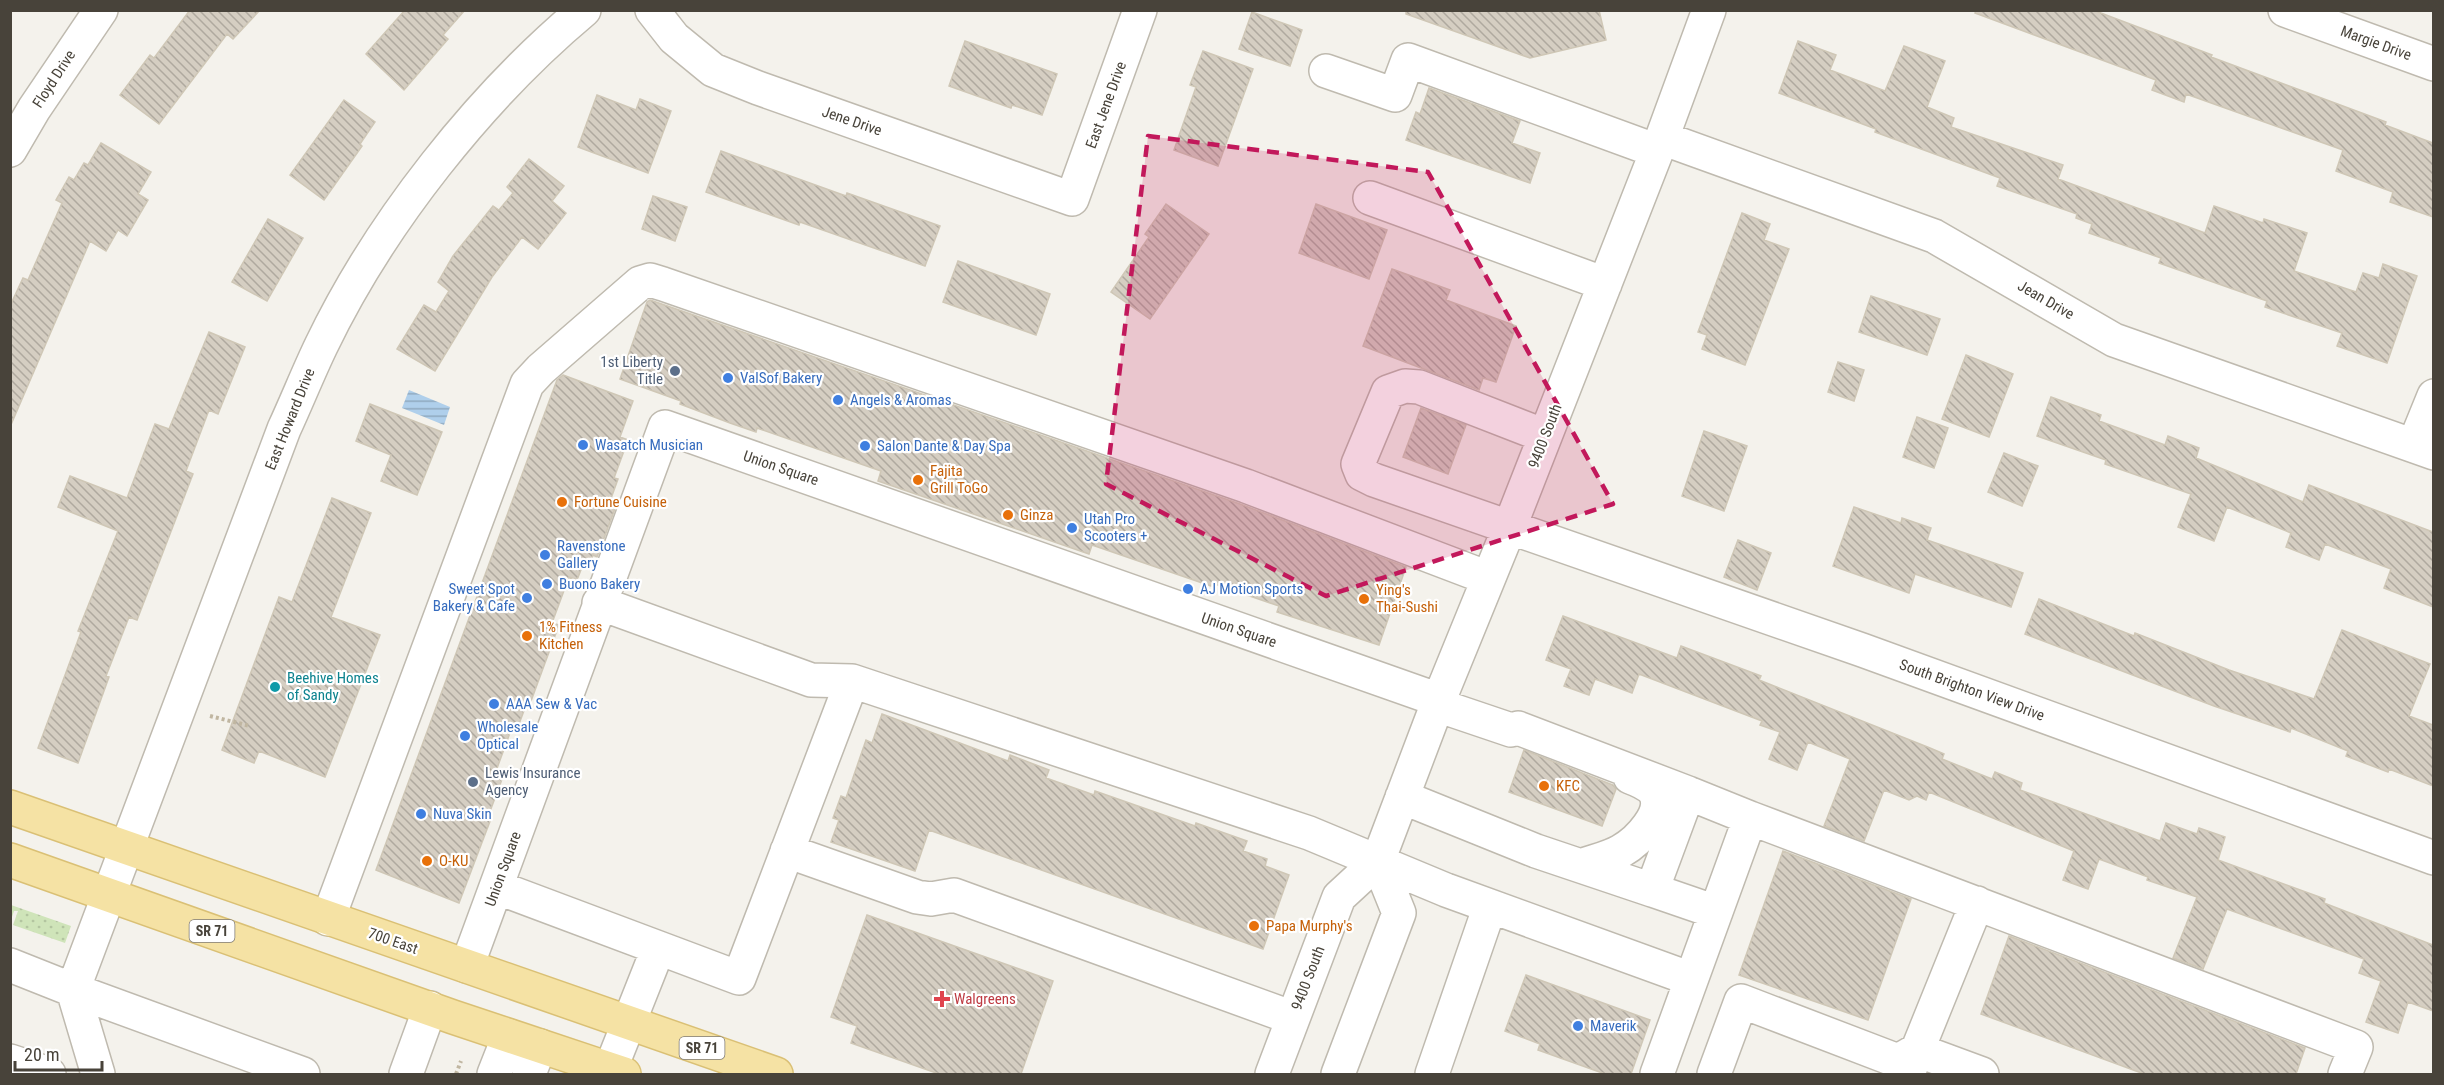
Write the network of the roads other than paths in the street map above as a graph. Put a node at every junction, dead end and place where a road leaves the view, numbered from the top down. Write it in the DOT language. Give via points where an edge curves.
graph roads {
  1 [pos="101,10"];
  2 [pos="584,10"];
  3 [pos="652,10"];
  4 [pos="1140,10"];
  5 [pos="1709,10"];
  6 [pos="2285,10"];
  7 [pos="2433,64"];
  8 [pos="1326,71"];
  9 [pos="1660,145"];
  10 [pos="10,150"];
  11 [pos="1370,198"];
  12 [pos="1071,199"];
  13 [pos="1605,284"];
  14 [pos="2433,396"];
  15 [pos="1545,435"];
  16 [pos="2424,449"];
  17 [pos="1510,526"];
  18 [pos="1488,578"];
  19 [pos="599,603"];
  20 [pos="852,681"];
  21 [pos="1438,702"];
  22 [pos="1511,730"];
  23 [pos="1688,794"];
  24 [pos="1402,797"];
  25 [pos="10,807"];
  26 [pos="1750,818"];
  27 [pos="127,848"];
  28 [pos="787,851"];
  29 [pos="2433,858"];
  30 [pos="10,860"];
  31 [pos="1378,861"];
  32 [pos="1581,866"];
  33 [pos="496,887"];
  34 [pos="1652,890"];
  35 [pos="109,894"];
  36 [pos="1977,903"];
  37 [pos="1490,906"];
  38 [pos="1716,912"];
  39 [pos="328,919"];
  40 [pos="658,949"];
  41 [pos="10,965"];
  42 [pos="467,966"];
  43 [pos="1691,979"];
  44 [pos="73,990"];
  45 [pos="430,1008"];
  46 [pos="1293,1018"];
  47 [pos="628,1022"];
  48 [pos="525,1049"];
  49 [pos="10,1061"];
  50 [pos="1912,1062"];
  51 [pos="572,1066"];
  52 [pos="617,1072"];
  53 [pos="49,1074"];
  54 [pos="96,1074"];
  55 [pos="303,1074"];
  56 [pos="405,1074"];
  57 [pos="494,1074"];
  58 [pos="511,1074"];
  59 [pos="776,1074"];
  60 [pos="1272,1074"];
  61 [pos="1338,1074"];
  62 [pos="1432,1074"];
  63 [pos="1657,1074"];
  64 [pos="1714,1074"];
  65 [pos="1982,1074"];
  66 [pos="2345,1074"];
  1 -- 10 [label="street, Floyd Drive"];
  2 -- 27 [label="street, East Howard Drive" via="488,102 428,175 366,263 321,345 284,429 171,751"];
  3 -- 12 [label="street, Jene Drive" via="674,38 713,70"];
  4 -- 12 [label="street, East Jene Drive"];
  5 -- 9 [label="street, 9400 South"];
  6 -- 7 [label="street, Margie Drive"];
  8 -- 9 [label="street, Jean Drive" via="1395,95 1408,60"];
  9 -- 13 [label="street, 9400 South"];
  9 -- 16 [label="street, Jean Drive" via="1934,236 2114,340"];
  11 -- 13 [label="street"];
  13 -- 15 [label="street, 9400 South"];
  14 -- 16 [label="street"];
  15 -- 17 [label="street, 9400 South"];
  15 -- 17 [label="street, South Brighton View Drive" via="1419,387 1405,386 1388,392 1358,464 1362,474 1374,480"];
  17 -- 18 [label="street, 9400 South"];
  17 -- 29 [label="street, South Brighton View Drive"];
  18 -- 21 [label="street, 9400 South"];
  18 -- 39 [label="street" via="1246,486 650,280 640,283 527,384"];
  19 -- 20 [label="street" via="811,680"];
  19 -- 21 [label="street, Union Square" via="665,427"];
  19 -- 33 [label="street, Union Square"];
  20 -- 28 [label="street"];
  20 -- 31 [label="street" via="1309,833"];
  21 -- 22 [label="street"];
  21 -- 24 [label="street, 9400 South"];
  22 -- 23 [label="street" via="1518,728"];
  22 -- 32 [label="street" via="1515,735 1642,782 1654,792 1657,803 1653,818 1642,835 1620,851"];
  23 -- 26 [label="street"];
  23 -- 34 [label="street"];
  24 -- 31 [label="street, 9400 South"];
  24 -- 32 [label="street"];
  25 -- 27 [label="main road, 700 East / SR 71"];
  26 -- 36 [label="street"];
  26 -- 38 [label="street"];
  27 -- 35 [label="street, East Howard Drive"];
  27 -- 39 [label="main road, 700 East / SR 71"];
  28 -- 40 [label="street" via="738,978"];
  28 -- 46 [label="street" via="917,897 954,895"];
  30 -- 35 [label="main road, SR 71"];
  31 -- 37 [label="street"];
  31 -- 46 [label="street, 9400 South" via="1339,897"];
  31 -- 61 [label="street" via="1399,913"];
  32 -- 34 [label="street"];
  33 -- 40 [label="street"];
  33 -- 42 [label="street, Union Square"];
  34 -- 38 [label="street"];
  35 -- 44 [label="street, East Howard Drive"];
  35 -- 45 [label="main road, SR 71"];
  36 -- 50 [label="street"];
  36 -- 66 [label="street" via="2356,1047"];
  37 -- 43 [label="street"];
  37 -- 62 [label="street"];
  38 -- 43 [label="street"];
  39 -- 42 [label="main road, 700 East / SR 71"];
  40 -- 47 [label="street"];
  41 -- 44 [label="street"];
  42 -- 47 [label="main road, 700 East / SR 71"];
  43 -- 63 [label="street"];
  44 -- 54 [label="street"];
  44 -- 55 [label="street"];
  45 -- 48 [label="main road, SR 71"];
  45 -- 56 [label="street"];
  46 -- 60 [label="street, 9400 South"];
  47 -- 52 [label="street"];
  47 -- 59 [label="main road, 700 East / SR 71"];
  48 -- 51 [label="main road, SR 71"];
  48 -- 57 [label="street"];
  48 -- 58 [label="street"];
  49 -- 53 [label="street"];
  50 -- 64 [label="street" via="1898,1061 1741,1001"];
  50 -- 65 [label="street"];
  51 -- 52 [label="main road, SR 71"];
}
